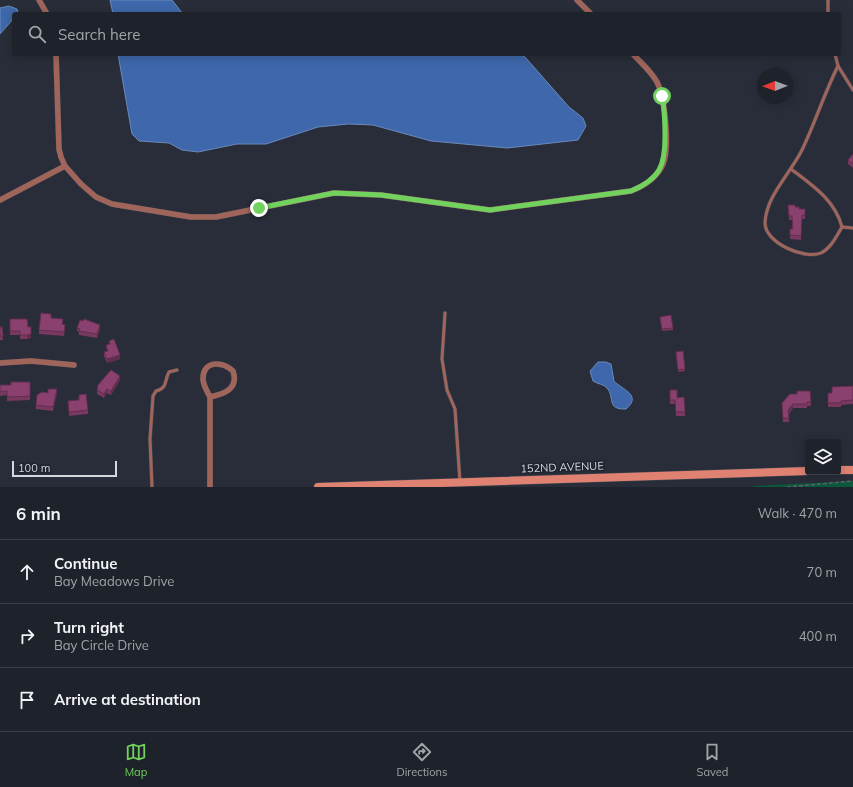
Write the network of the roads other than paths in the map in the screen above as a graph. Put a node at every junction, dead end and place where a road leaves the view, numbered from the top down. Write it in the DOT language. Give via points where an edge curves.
graph roads {
  1 [pos="39,0"];
  2 [pos="577,0"];
  3 [pos="828,0"];
  4 [pos="46,12"];
  5 [pos="589,12"];
  6 [pos="828,12"];
  7 [pos="56,56"];
  8 [pos="635,56"];
  9 [pos="836,56"];
  10 [pos="838,66"];
  11 [pos="853,90"];
  12 [pos="65,166"];
  13 [pos="791,169"];
  14 [pos="0,200"];
  15 [pos="842,227"];
  16 [pos="853,228"];
  17 [pos="445,313"];
  18 [pos="0,363"];
  19 [pos="74,365"];
  20 [pos="177,370"];
  21 [pos="210,397"];
  22 [pos="841,470"];
  23 [pos="853,470"];
  24 [pos="805,471"];
  25 [pos="460,482"];
  26 [pos="152,487"];
  27 [pos="210,487"];
  28 [pos="318,487"];
  1 -- 4 [label="street"];
  2 -- 5 [label="street"];
  3 -- 6 [label="lane"];
  7 -- 12 [label="street" via="59,149"];
  8 -- 12 [label="street" via="657,82 662,96 665,112 665,156 663,165 650,181 631,191 490,210 381,195 334,193 222,216 197,217 112,204 96,197"];
  9 -- 10 [label="lane"];
  10 -- 11 [label="lane"];
  10 -- 13 [label="lane"];
  12 -- 14 [label="street"];
  13 -- 15 [label="lane" via="825,196"];
  13 -- 15 [label="lane" via="777,189 768,210 765,223 770,238 796,251 819,254 828,248"];
  15 -- 16 [label="lane"];
  17 -- 25 [label="lane" via="442,360 447,390 455,409"];
  18 -- 19 [label="street" via="31,361"];
  20 -- 26 [label="lane" via="169,372 165,386 153,396 150,439"];
  21 -- 21 [label="street" via="223,394 233,386 233,371 225,365 217,363 204,372 204,384"];
  21 -- 27 [label="street"];
  22 -- 23 [label="street"];
  24 -- 25 [label="street, 152ND AVENUE"];
  25 -- 28 [label="street, 152ND AVENUE"];
}
